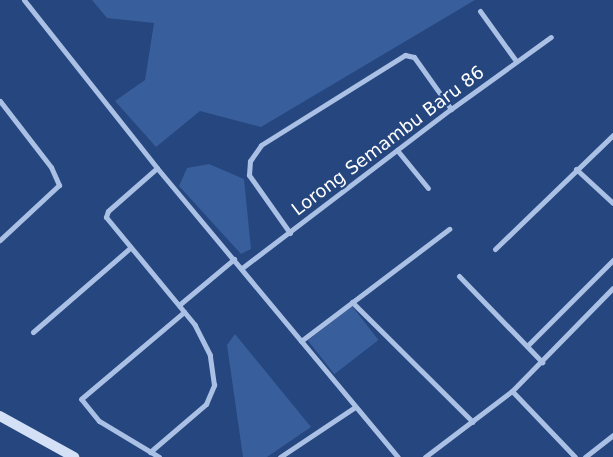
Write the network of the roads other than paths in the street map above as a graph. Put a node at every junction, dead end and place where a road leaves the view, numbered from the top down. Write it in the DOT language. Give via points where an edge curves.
graph roads {
  1 [pos="24,0"];
  2 [pos="480,11"];
  3 [pos="551,37"];
  4 [pos="516,61"];
  5 [pos="0,102"];
  6 [pos="451,109"];
  7 [pos="613,135"];
  8 [pos="397,150"];
  9 [pos="158,168"];
  10 [pos="576,169"];
  11 [pos="428,188"];
  12 [pos="613,203"];
  13 [pos="449,229"];
  14 [pos="290,232"];
  15 [pos="0,240"];
  16 [pos="130,248"];
  17 [pos="495,249"];
  18 [pos="234,259"];
  19 [pos="613,260"];
  20 [pos="242,268"];
  21 [pos="459,276"];
  22 [pos="613,288"];
  23 [pos="352,302"];
  24 [pos="179,305"];
  25 [pos="184,312"];
  26 [pos="33,332"];
  27 [pos="301,341"];
  28 [pos="527,346"];
  29 [pos="542,362"];
  30 [pos="512,391"];
  31 [pos="355,407"];
  32 [pos="0,416"];
  33 [pos="473,422"];
  34 [pos="613,435"];
  35 [pos="150,452"];
  36 [pos="74,457"];
  37 [pos="158,457"];
  38 [pos="280,457"];
  39 [pos="398,457"];
  40 [pos="424,457"];
  41 [pos="575,457"];
  42 [pos="584,457"];
  1 -- 9 [label="street"];
  2 -- 4 [label="street"];
  3 -- 4 [label="street, Lorong Semambu Baru 86"];
  4 -- 6 [label="street, Lorong Semambu Baru 86"];
  5 -- 15 [label="street" via="51,167 59,185"];
  6 -- 8 [label="street, Lorong Semambu Baru 86"];
  6 -- 14 [label="street" via="414,57 403,55 261,145 254,153 249,175"];
  7 -- 10 [label="street"];
  8 -- 11 [label="street"];
  8 -- 14 [label="street, Lorong Semambu Baru 86"];
  9 -- 16 [label="street" via="106,214"];
  9 -- 18 [label="street"];
  10 -- 12 [label="street"];
  10 -- 17 [label="street"];
  13 -- 23 [label="street"];
  14 -- 20 [label="street, Lorong Semambu Baru 86"];
  16 -- 24 [label="street"];
  16 -- 26 [label="street"];
  18 -- 20 [label="street"];
  18 -- 24 [label="street"];
  19 -- 28 [label="street"];
  20 -- 27 [label="street"];
  21 -- 28 [label="street"];
  22 -- 29 [label="street"];
  23 -- 27 [label="street"];
  23 -- 33 [label="street"];
  24 -- 25 [label="street"];
  25 -- 35 [label="street" via="195,324 210,355 214,392 206,404"];
  25 -- 35 [label="street" via="81,399 99,421"];
  27 -- 31 [label="street"];
  28 -- 29 [label="street"];
  29 -- 30 [label="street"];
  30 -- 33 [label="street"];
  30 -- 41 [label="street"];
  31 -- 38 [label="street"];
  31 -- 39 [label="street"];
  32 -- 36 [label="main road"];
  33 -- 40 [label="street"];
  34 -- 42 [label="street"];
  35 -- 37 [label="street"];
}
